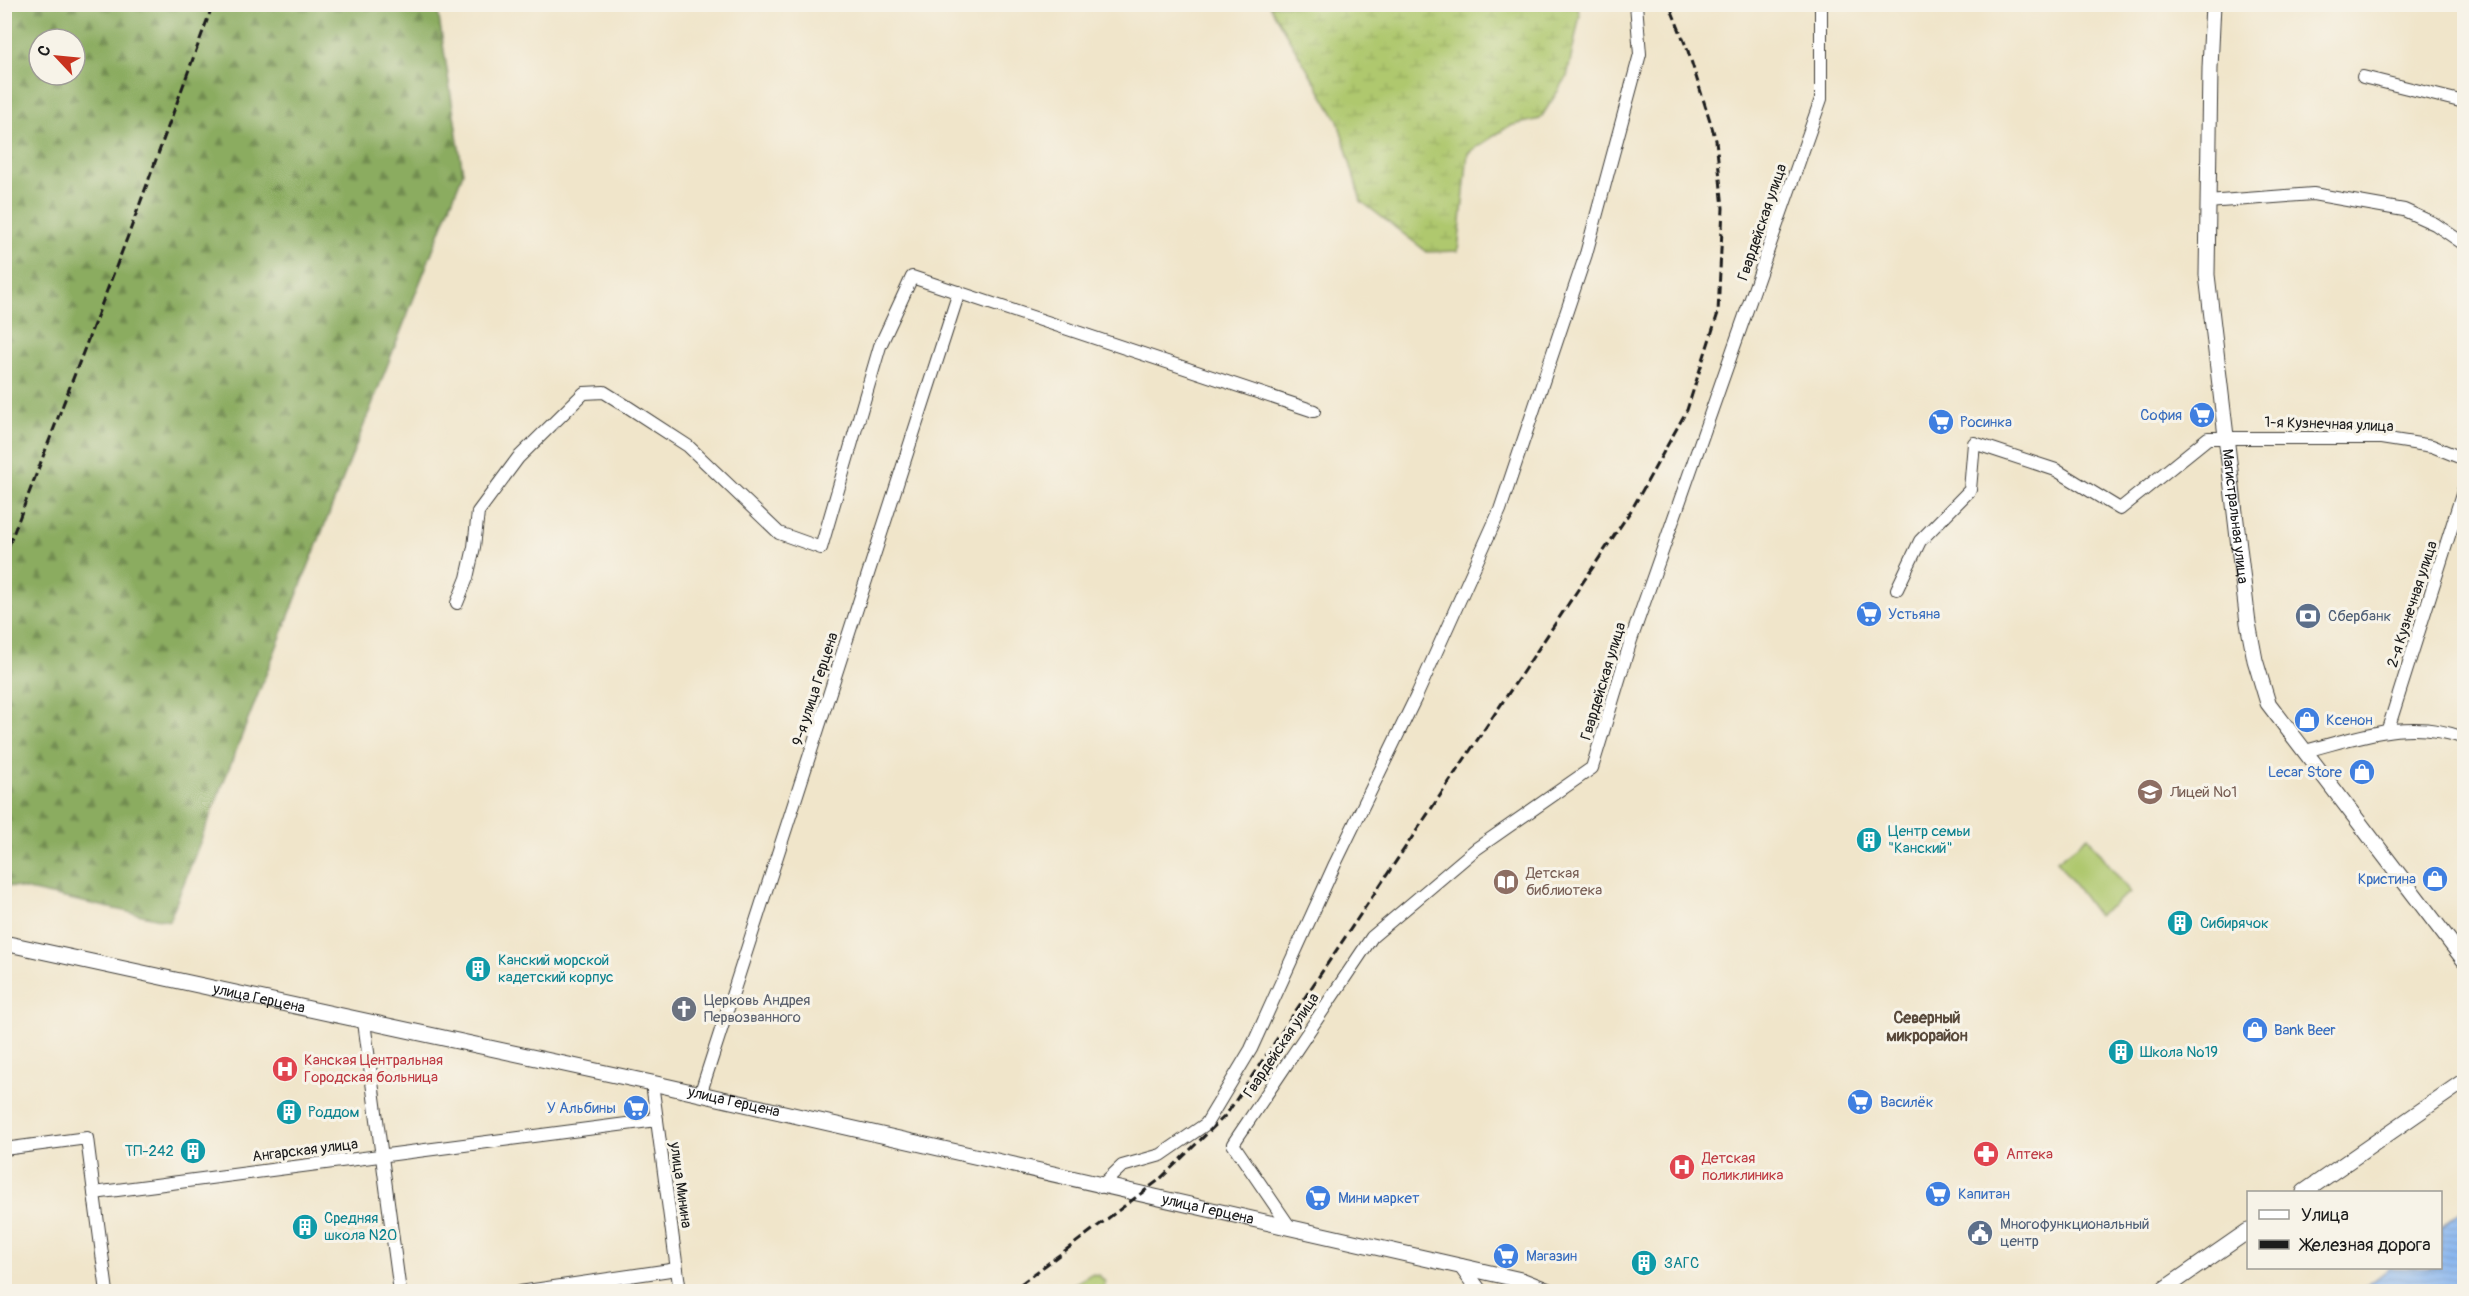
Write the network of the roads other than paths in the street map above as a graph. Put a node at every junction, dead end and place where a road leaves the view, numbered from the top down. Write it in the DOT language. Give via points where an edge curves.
graph roads {
  1 [pos="1636,4"];
  2 [pos="1821,4"];
  3 [pos="2213,4"];
  4 [pos="2363,77"];
  5 [pos="2464,102"];
  6 [pos="2207,202"];
  7 [pos="2464,244"];
  8 [pos="959,292"];
  9 [pos="1314,411"];
  10 [pos="2226,437"];
  11 [pos="2464,459"];
  12 [pos="2464,488"];
  13 [pos="1897,589"];
  14 [pos="457,603"];
  15 [pos="2388,729"];
  16 [pos="2464,738"];
  17 [pos="2306,751"];
  18 [pos="4,943"];
  19 [pos="2464,960"];
  20 [pos="364,1022"];
  21 [pos="2464,1081"];
  22 [pos="652,1083"];
  23 [pos="700,1095"];
  24 [pos="657,1120"];
  25 [pos="4,1149"];
  26 [pos="382,1155"];
  27 [pos="1100,1187"];
  28 [pos="2305,1191"];
  29 [pos="94,1193"];
  30 [pos="1291,1229"];
  31 [pos="2247,1232"];
  32 [pos="1462,1267"];
  33 [pos="677,1269"];
  34 [pos="107,1292"];
  35 [pos="400,1292"];
  36 [pos="520,1292"];
  37 [pos="680,1292"];
  38 [pos="1480,1292"];
  39 [pos="1551,1292"];
  40 [pos="2160,1292"];
  1 -- 27 [label="street" via="1640,54 1586,254 1500,510 1416,698 1251,1049 1206,1124 1161,1155 1122,1166"];
  2 -- 30 [label="street, Гвардейская улица" via="1821,99 1631,640 1592,768 1476,849 1372,937 1233,1144"];
  3 -- 6 [label="main road, Магистральная улица"];
  4 -- 5 [label="street"];
  6 -- 7 [label="street" via="2313,194 2404,210 2435,224"];
  6 -- 10 [label="main road, Магистральная улица" via="2207,275"];
  8 -- 9 [label="street"];
  8 -- 14 [label="street" via="912,277 880,346 821,548 779,533 678,439 604,392 584,393 518,458 478,512 467,578"];
  8 -- 23 [label="street, 9-я улица Герцена"];
  10 -- 11 [label="street, 1-я Кузнечная улица" via="2381,438 2432,446"];
  10 -- 13 [label="street, 1-я Кузнечная улица" via="2208,438 2120,509 2056,470 1974,442 1971,490 1920,541"];
  10 -- 17 [label="main road, Магистральная улица" via="2255,660 2268,703"];
  12 -- 15 [label="street, 2-я Кузнечная улица"];
  15 -- 16 [label="street" via="2430,729"];
  15 -- 17 [label="street"];
  17 -- 19 [label="main road, Магистральная улица"];
  18 -- 20 [label="main road, улица Герцена"];
  20 -- 22 [label="main road, улица Герцена"];
  20 -- 26 [label="street"];
  21 -- 28 [label="main road"];
  22 -- 23 [label="main road, улица Герцена"];
  22 -- 24 [label="street, улица Минина"];
  23 -- 27 [label="main road, улица Герцена"];
  24 -- 26 [label="street, Ангарская улица"];
  24 -- 33 [label="street, улица Минина"];
  25 -- 29 [label="street" via="87,1138"];
  26 -- 29 [label="street, Ангарская улица"];
  26 -- 35 [label="street"];
  27 -- 30 [label="main road, улица Герцена"];
  29 -- 34 [label="street"];
  30 -- 32 [label="main road, улица Герцена"];
  31 -- 40 [label="main road"];
  32 -- 38 [label="main road"];
  32 -- 39 [label="main road, улица Герцена" via="1521,1280"];
  33 -- 36 [label="street"];
  33 -- 37 [label="street, улица Минина"];
}
